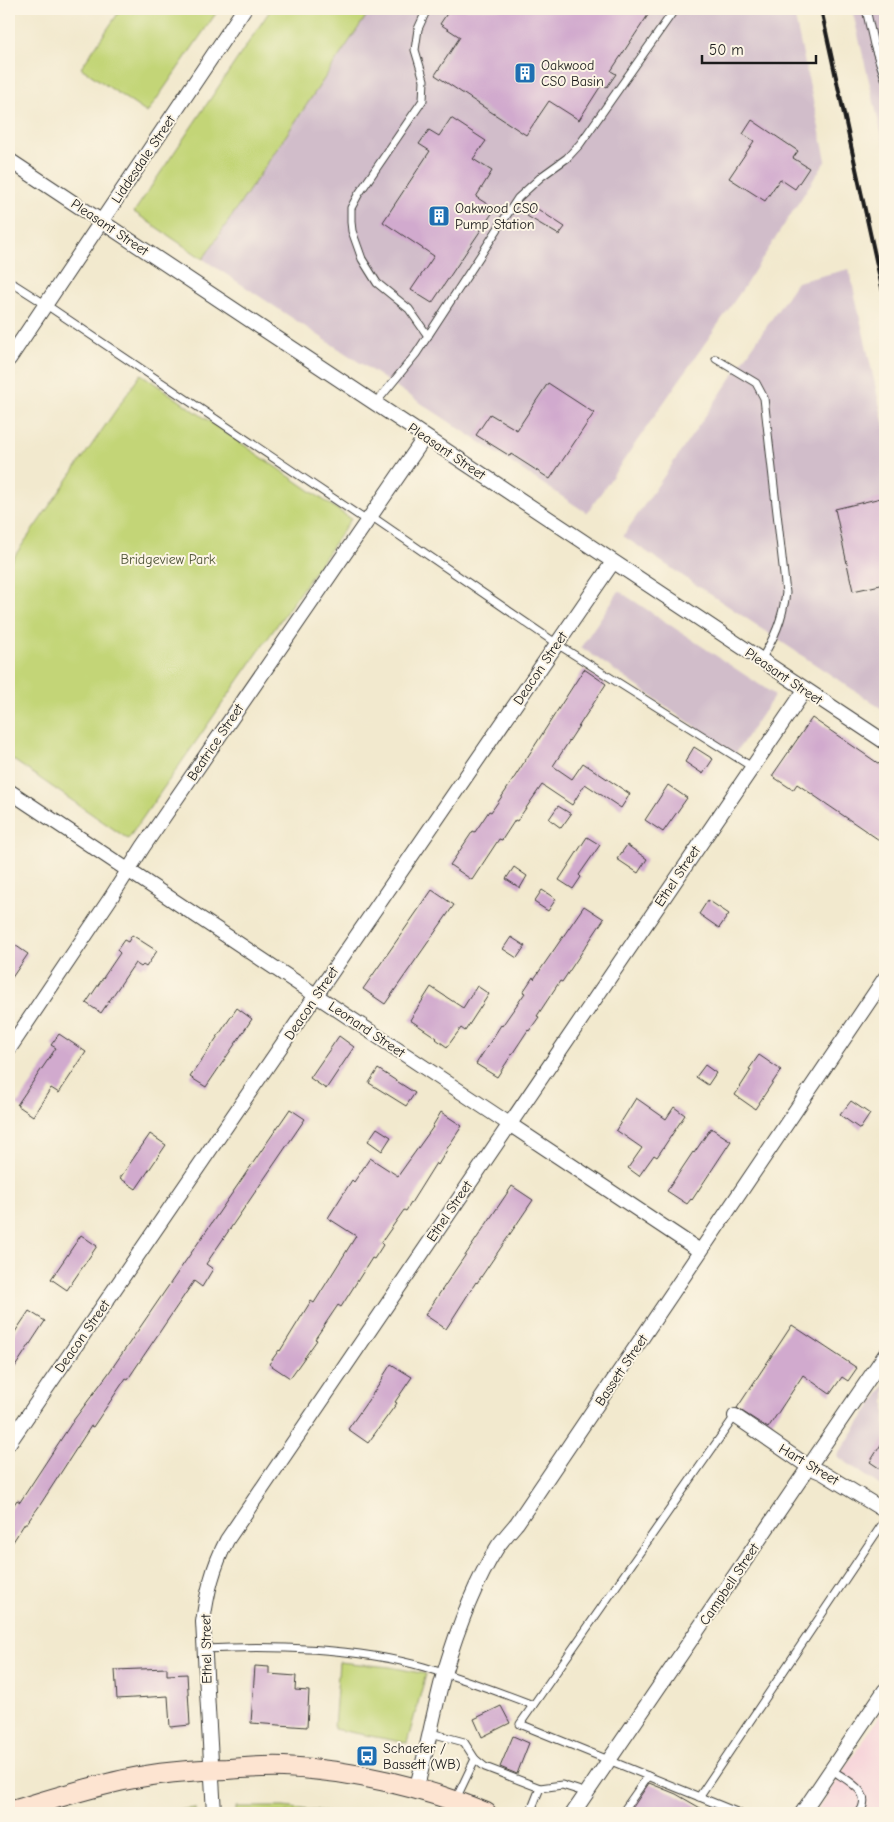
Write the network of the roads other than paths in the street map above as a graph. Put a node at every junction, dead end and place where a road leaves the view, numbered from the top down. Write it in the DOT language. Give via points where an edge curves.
graph roads {
  1 [pos="244,9"];
  2 [pos="427,9"];
  3 [pos="675,9"];
  4 [pos="866,9"];
  5 [pos="885,78"];
  6 [pos="9,160"];
  7 [pos="100,221"];
  8 [pos="9,281"];
  9 [pos="46,304"];
  10 [pos="428,336"];
  11 [pos="9,359"];
  12 [pos="716,359"];
  13 [pos="375,404"];
  14 [pos="425,437"];
  15 [pos="369,518"];
  16 [pos="613,562"];
  17 [pos="557,644"];
  18 [pos="761,660"];
  19 [pos="804,690"];
  20 [pos="885,742"];
  21 [pos="752,767"];
  22 [pos="9,791"];
  23 [pos="129,870"];
  24 [pos="885,978"];
  25 [pos="316,995"];
  26 [pos="9,1049"];
  27 [pos="509,1124"];
  28 [pos="700,1251"];
  29 [pos="885,1355"];
  30 [pos="735,1416"];
  31 [pos="11,1434"];
  32 [pos="809,1467"];
  33 [pos="885,1511"];
  34 [pos="885,1520"];
  35 [pos="204,1649"];
  36 [pos="444,1674"];
  37 [pos="885,1690"];
  38 [pos="533,1705"];
  39 [pos="431,1733"];
  40 [pos="476,1759"];
  41 [pos="609,1760"];
  42 [pos="212,1769"];
  43 [pos="832,1770"];
  44 [pos="648,1776"];
  45 [pos="540,1788"];
  46 [pos="416,1789"];
  47 [pos="587,1792"];
  48 [pos="699,1798"];
  49 [pos="455,1801"];
  50 [pos="482,1811"];
  51 [pos="9,1812"];
  52 [pos="214,1813"];
  53 [pos="530,1813"];
  54 [pos="573,1813"];
  55 [pos="622,1813"];
  56 [pos="739,1813"];
  57 [pos="802,1813"];
  58 [pos="860,1813"];
  1 -- 7 [label="street, Liddesdale Street"];
  2 -- 10 [label="lane" via="418,29 415,50 424,80 423,100 351,208 352,230 362,259 377,283 410,309"];
  3 -- 10 [label="lane" via="580,144 518,198"];
  4 -- 5 [label="lane"];
  6 -- 7 [label="street, Pleasant Street"];
  7 -- 9 [label="street, Liddesdale Street"];
  7 -- 13 [label="street, Pleasant Street"];
  8 -- 9 [label="lane"];
  9 -- 11 [label="street, Liddesdale Street"];
  9 -- 15 [label="lane"];
  10 -- 13 [label="lane"];
  12 -- 18 [label="lane" via="756,383 764,398 786,593 781,621"];
  13 -- 14 [label="street, Pleasant Street"];
  14 -- 15 [label="street, Beatrice Street"];
  14 -- 16 [label="street, Pleasant Street"];
  15 -- 17 [label="lane"];
  15 -- 23 [label="street, Beatrice Street"];
  16 -- 17 [label="street, Deacon Street"];
  16 -- 18 [label="street, Pleasant Street"];
  17 -- 21 [label="lane"];
  17 -- 25 [label="street, Deacon Street"];
  18 -- 19 [label="street, Pleasant Street"];
  19 -- 20 [label="street, Pleasant Street"];
  19 -- 21 [label="street, Ethel Street"];
  21 -- 27 [label="street, Ethel Street"];
  22 -- 23 [label="street, Leonard Street"];
  23 -- 25 [label="street, Leonard Street"];
  23 -- 26 [label="street, Beatrice Street"];
  24 -- 28 [label="street, Bassett Street"];
  25 -- 27 [label="street, Leonard Street"];
  25 -- 31 [label="street, Deacon Street"];
  27 -- 28 [label="street, Leonard Street"];
  27 -- 35 [label="street, Ethel Street" via="227,1540 213,1569 207,1594"];
  28 -- 36 [label="street, Bassett Street" via="518,1522 498,1546 461,1622"];
  29 -- 32 [label="street, Campbell Street"];
  30 -- 32 [label="street, Hart Street"];
  30 -- 38 [label="lane"];
  32 -- 33 [label="street, Hart Street"];
  32 -- 41 [label="street, Campbell Street"];
  34 -- 48 [label="lane"];
  35 -- 36 [label="lane" via="292,1648 339,1652 387,1659"];
  35 -- 42 [label="street, Ethel Street"];
  36 -- 38 [label="lane"];
  36 -- 39 [label="street, Bassett Street"];
  37 -- 43 [label="street"];
  38 -- 41 [label="lane" via="520,1724"];
  39 -- 40 [label="lane" via="464,1742"];
  39 -- 46 [label="street, Bassett Street"];
  40 -- 45 [label="lane" via="485,1767"];
  40 -- 49 [label="lane"];
  41 -- 44 [label="lane"];
  41 -- 47 [label="street, Campbell Street"];
  42 -- 46 [label="main road" via="283,1767 314,1770"];
  42 -- 51 [label="main road" via="131,1778"];
  42 -- 52 [label="street"];
  43 -- 57 [label="street"];
  43 -- 58 [label="lane" via="864,1796 864,1807"];
  44 -- 48 [label="lane"];
  44 -- 55 [label="lane"];
  45 -- 47 [label="lane" via="562,1785"];
  45 -- 53 [label="lane"];
  46 -- 49 [label="main road"];
  47 -- 54 [label="street, Campbell Street"];
  48 -- 56 [label="lane"];
  49 -- 50 [label="main road"];
}
